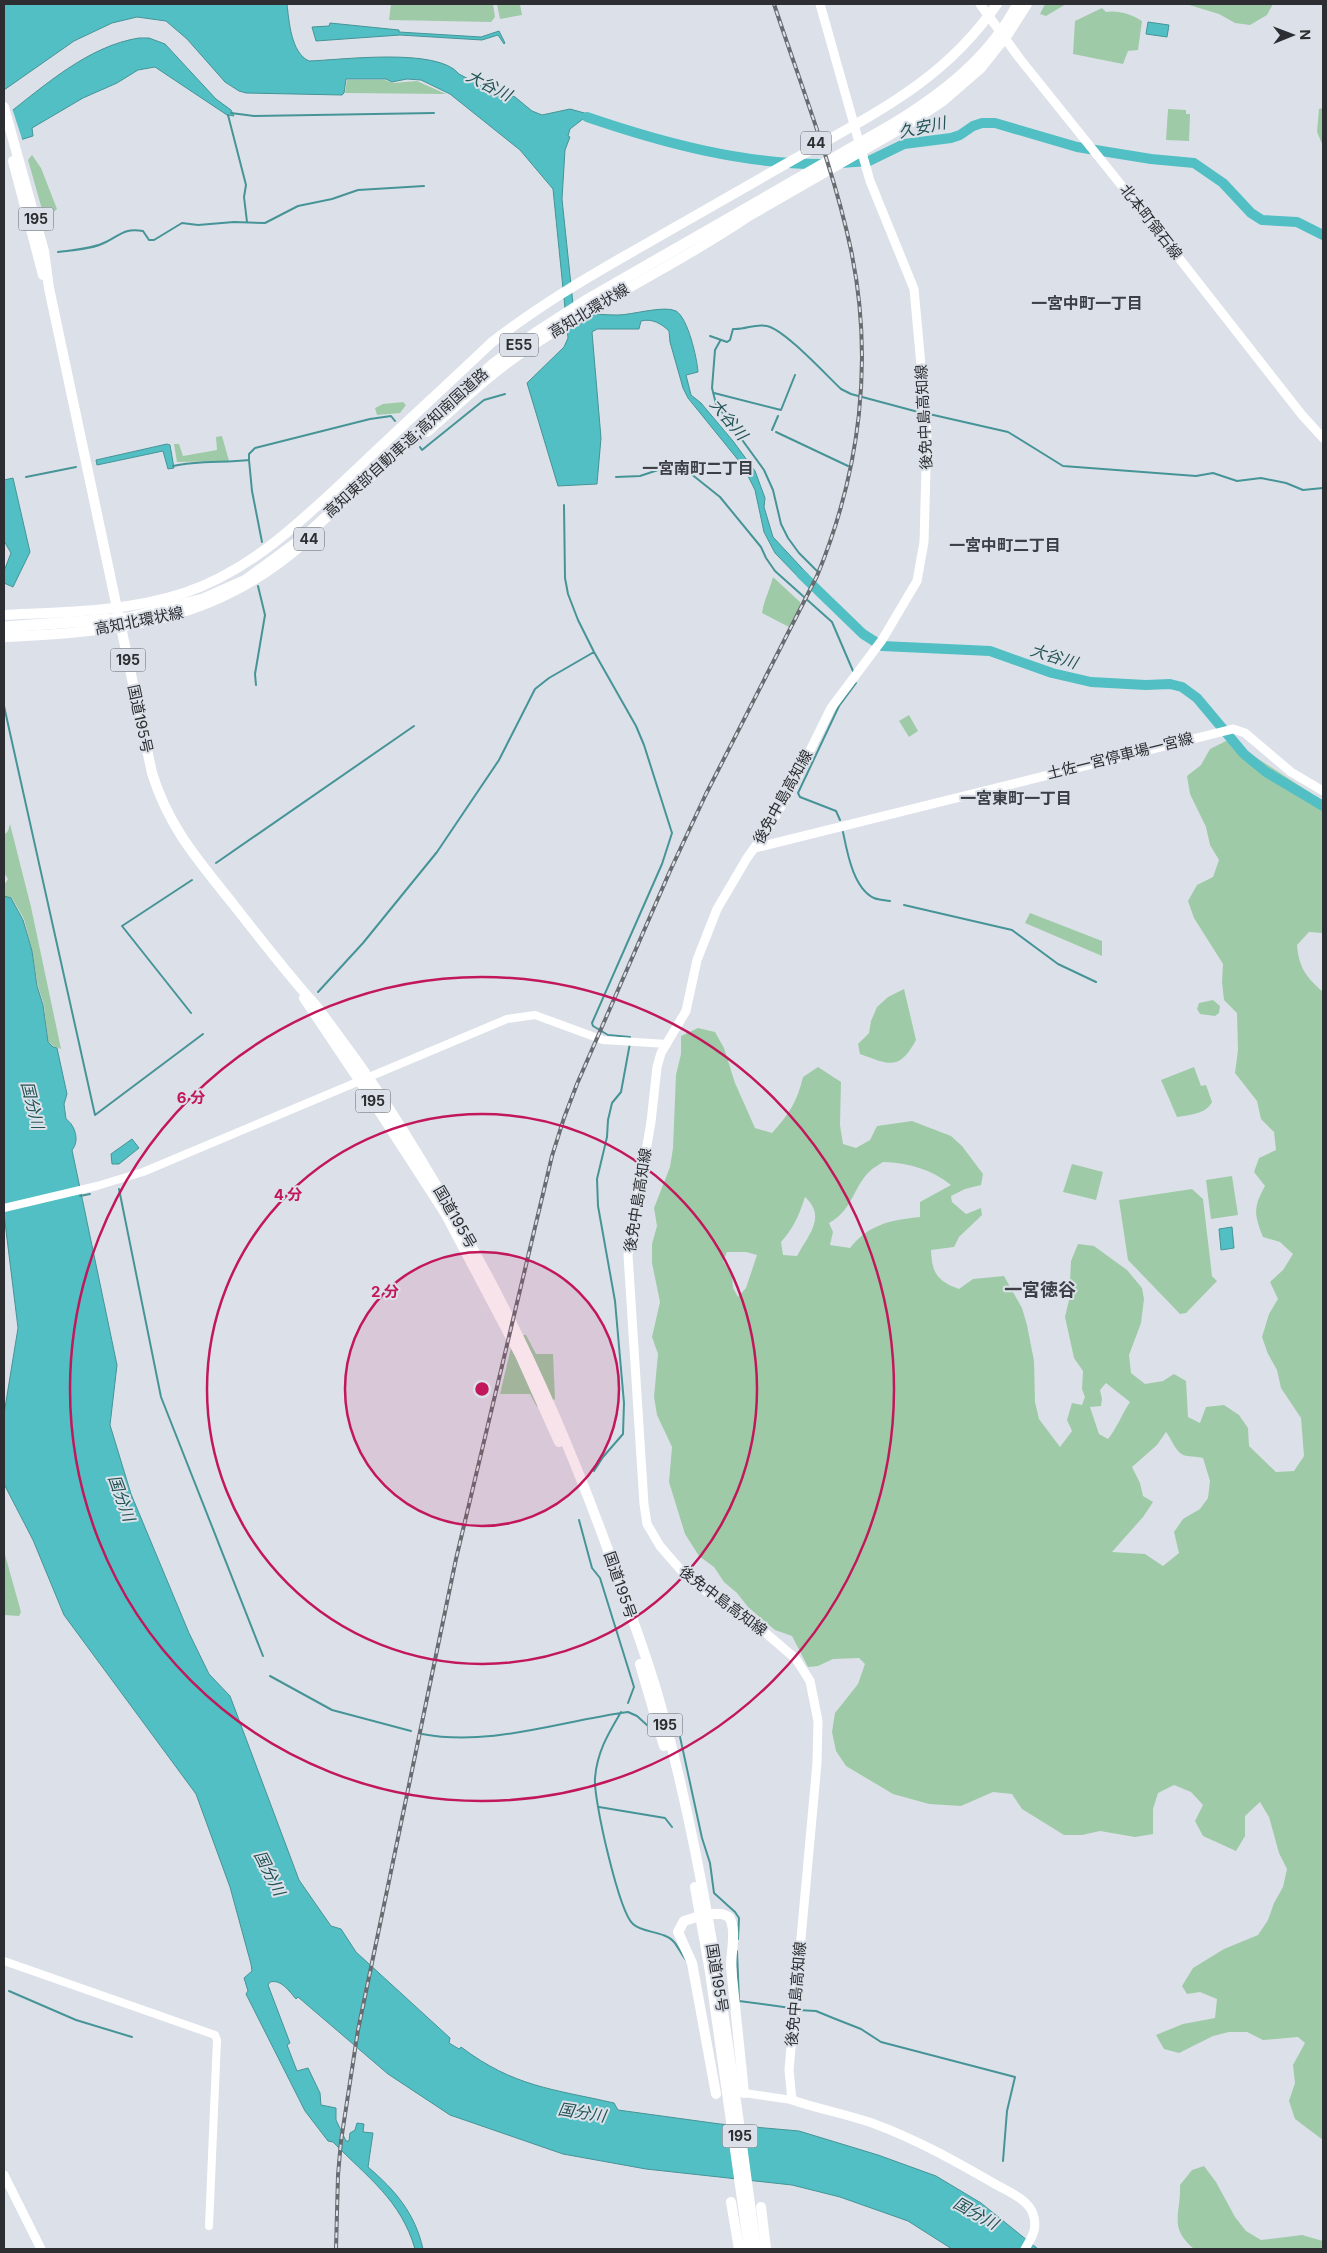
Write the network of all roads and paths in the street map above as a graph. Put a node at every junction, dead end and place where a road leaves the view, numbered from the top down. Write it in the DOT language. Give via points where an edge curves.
graph roads {
  1 [pos="820,4"];
  2 [pos="997,4"];
  3 [pos="1018,4"];
  4 [pos="1027,4"];
  5 [pos="1033,4"];
  6 [pos="985,6"];
  7 [pos="1009,43"];
  8 [pos="4,107"];
  9 [pos="4,130"];
  10 [pos="14,152"];
  11 [pos="736,191"];
  12 [pos="751,218"];
  13 [pos="1323,438"];
  14 [pos="116,608"];
  15 [pos="7,615"];
  16 [pos="4,627"];
  17 [pos="121,627"];
  18 [pos="4,636"];
  19 [pos="1323,790"];
  20 [pos="755,848"];
  21 [pos="667,1044"];
  22 [pos="364,1078"];
  23 [pos="4,1208"];
  24 [pos="703,1915"];
  25 [pos="4,1961"];
  26 [pos="721,2024"];
  27 [pos="744,2093"];
  28 [pos="716,2094"];
  29 [pos="792,2100"];
  30 [pos="4,2175"];
  31 [pos="731,2202"];
  32 [pos="761,2207"];
  33 [pos="209,2226"];
  34 [pos="41,2249"];
  35 [pos="739,2249"];
  36 [pos="749,2249"];
  37 [pos="756,2249"];
  38 [pos="766,2249"];
  39 [pos="1026,2249"];
  1 -- 20 [label="main road, 後免中島高知線" via="876,197 914,290 928,455 921,566 917,581 882,640 831,708 789,793"];
  2 -- 11 [label="main road, 高知北環状線 / 44" via="954,56 919,85"];
  3 -- 16 [label="highway, 高知東部自動車道;高知南国道路 / E55" via="974,65 936,96 537,332 471,383 302,539 252,576 203,599 144,615"];
  4 -- 12 [label="main road, 44" via="981,68 943,101"];
  5 -- 7 [label="main road"];
  6 -- 7 [label="main road, 北本町領石線"];
  6 -- 11 [label="main road, 44" via="957,48 928,74"];
  7 -- 12 [label="main road" via="964,91 918,125"];
  7 -- 13 [label="main road, 北本町領石線" via="1302,416"];
  8 -- 10 [label="main road, 国道195号 / 195"];
  9 -- 10 [label="main road, 国道195号 / 195"];
  10 -- 14 [label="main road, 国道195号 / 195" via="39,264 48,288"];
  11 -- 14 [label="main road, 高知北環状線 / 44" via="575,284 515,323 288,533 257,557 212,582 151,602"];
  12 -- 17 [label="main road, 高知北環状線 / 44" via="529,347 269,571 206,605 174,616"];
  14 -- 15 [label="main road, 高知北環状線 / 44"];
  14 -- 17 [label="main road, 国道195号 / 195"];
  17 -- 18 [label="main road, 高知北環状線 / 44"];
  17 -- 22 [label="main road, 国道195号 / 195" via="152,773 170,820 193,855 301,990 305,1003"];
  19 -- 20 [label="main road, 土佐一宮停車場一宮線" via="1291,772 1245,733 1233,729"];
  20 -- 21 [label="main road, 後免中島高知線" via="707,928 686,1011"];
  21 -- 22 [label="street" via="604,1040 534,1015 524,1016 492,1024"];
  21 -- 29 [label="main road, 後免中島高知線" via="657,1067 628,1255 644,1504 647,1524 660,1546 686,1576 734,1606 796,1658 810,1681 818,1721 817,1763 789,2070"];
  22 -- 23 [label="street" via="143,1172"];
  22 -- 24 [label="main road, 国道195号 / 195" via="448,1211 562,1440 636,1650 668,1760"];
  24 -- 26 [label="main road, 国道195号 / 195"];
  24 -- 27 [label="main road" via="722,1914 729,1917 734,1927 731,1967"];
  24 -- 28 [label="main road" via="684,1921 678,1932 692,1963"];
  25 -- 33 [label="street" via="215,2036"];
  26 -- 36 [label="main road, 国道195号 / 195"];
  26 -- 37 [label="main road, 国道195号 / 195"];
  27 -- 29 [label="street"];
  29 -- 39 [label="main road" via="870,2122 911,2138 1015,2196 1029,2207 1035,2221 1034,2233"];
  30 -- 34 [label="main road"];
  31 -- 35 [label="main road"];
  32 -- 38 [label="main road"];
}
